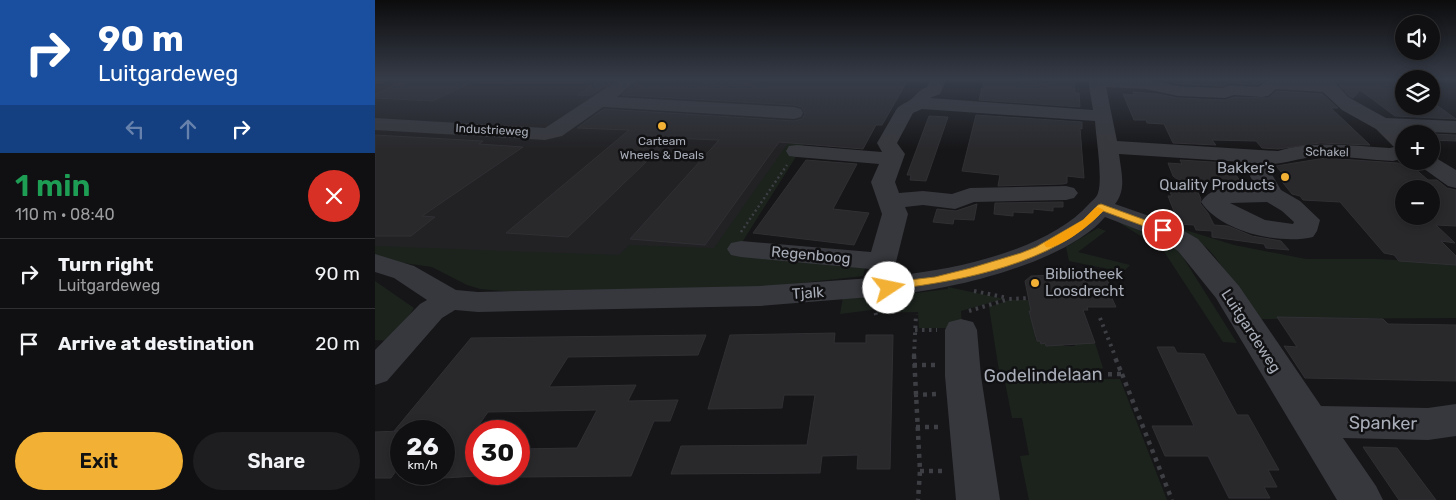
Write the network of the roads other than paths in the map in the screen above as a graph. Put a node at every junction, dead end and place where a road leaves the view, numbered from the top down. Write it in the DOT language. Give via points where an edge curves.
graph roads {
  1 [pos="596,103"];
  2 [pos="637,103"];
  3 [pos="919,103"];
  4 [pos="924,103"];
  5 [pos="1101,103"];
  6 [pos="1345,103"];
  7 [pos="794,113"];
  8 [pos="1104,116"];
  9 [pos="375,124"];
  10 [pos="1382,124"];
  11 [pos="1456,127"];
  12 [pos="1395,136"];
  13 [pos="1107,147"];
  14 [pos="797,151"];
  15 [pos="1395,154"];
  16 [pos="1251,156"];
  17 [pos="892,159"];
  18 [pos="1440,170"];
  19 [pos="1456,182"];
  20 [pos="886,192"];
  21 [pos="1066,193"];
  22 [pos="1272,195"];
  23 [pos="1101,207"];
  24 [pos="741,249"];
  25 [pos="375,263"];
  26 [pos="886,278"];
  27 [pos="449,300"];
  28 [pos="963,321"];
  29 [pos="375,372"];
  30 [pos="1456,420"];
  31 [pos="1309,421"];
  32 [pos="978,500"];
  33 [pos="1361,500"];
  1 -- 9 [label="street, Industrieweg" via="555,132 545,134"];
  2 -- 7 [label="street"];
  3 -- 17 [label="street" via="905,110 887,143 894,154"];
  4 -- 8 [label="street"];
  5 -- 8 [label="street, Tjalk"];
  6 -- 10 [label="street"];
  8 -- 13 [label="street, Tjalk"];
  10 -- 11 [label="street"];
  10 -- 12 [label="street"];
  13 -- 16 [label="street, Schakel"];
  13 -- 23 [label="street, Tjalk" via="1110,196"];
  14 -- 17 [label="street"];
  15 -- 16 [label="street, Schakel" via="1317,150 1279,158"];
  16 -- 22 [label="street"];
  17 -- 20 [label="street"];
  18 -- 19 [label="street"];
  20 -- 21 [label="street" via="955,202 970,194"];
  20 -- 26 [label="street" via="895,214"];
  23 -- 26 [label="street, Tjalk" via="1086,223 1061,238 1009,261 935,280"];
  23 -- 31 [label="street, Luitgardeweg" via="1163,230 1188,245 1227,293"];
  24 -- 26 [label="street, Regenboog"];
  25 -- 27 [label="street, Tjalk" via="404,272"];
  26 -- 27 [label="street, Tjalk" via="760,296"];
  27 -- 29 [label="street" via="431,311"];
  28 -- 32 [label="street, Godelindelaan" via="947,378"];
  30 -- 31 [label="street, Spanker" via="1428,424"];
  31 -- 33 [label="street, Luitgardeweg"];
}
